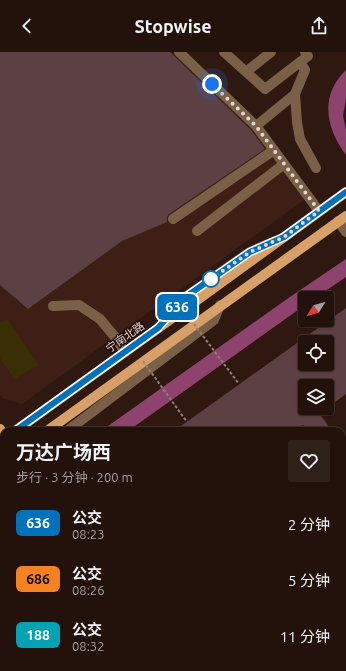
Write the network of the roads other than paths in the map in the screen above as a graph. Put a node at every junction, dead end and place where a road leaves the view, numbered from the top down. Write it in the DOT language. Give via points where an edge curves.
graph roads {
  1 [pos="179,52"];
  2 [pos="224,52"];
  3 [pos="271,52"];
  4 [pos="305,52"];
  5 [pos="300,62"];
  6 [pos="246,72"];
  7 [pos="295,94"];
  8 [pos="256,126"];
  9 [pos="274,150"];
  10 [pos="284,164"];
  11 [pos="316,168"];
  12 [pos="346,192"];
  13 [pos="319,211"];
  14 [pos="173,219"];
  15 [pos="342,219"];
  16 [pos="197,231"];
  17 [pos="346,232"];
  18 [pos="220,305"];
  19 [pos="53,306"];
  20 [pos="125,352"];
  21 [pos="21,427"];
  22 [pos="52,427"];
  23 [pos="72,427"];
  1 -- 8 [label="street"];
  2 -- 6 [label="street"];
  3 -- 6 [label="street"];
  4 -- 5 [label="street" via="308,56"];
  5 -- 6 [label="street" via="265,89"];
  5 -- 7 [label="street" via="305,70"];
  7 -- 8 [label="street"];
  7 -- 11 [label="street" via="300,140"];
  8 -- 9 [label="street"];
  9 -- 10 [label="street"];
  9 -- 14 [label="street"];
  10 -- 13 [label="street"];
  10 -- 16 [label="street"];
  12 -- 13 [label="main road, 宁南北路"];
  13 -- 20 [label="main road, 宁南北路"];
  15 -- 17 [label="street"];
  15 -- 18 [label="main road"];
  18 -- 22 [label="main road"];
  18 -- 23 [label="street" via="214,320"];
  19 -- 20 [label="street" via="79,305 100,319"];
  20 -- 21 [label="main road, 宁南北路"];
}
